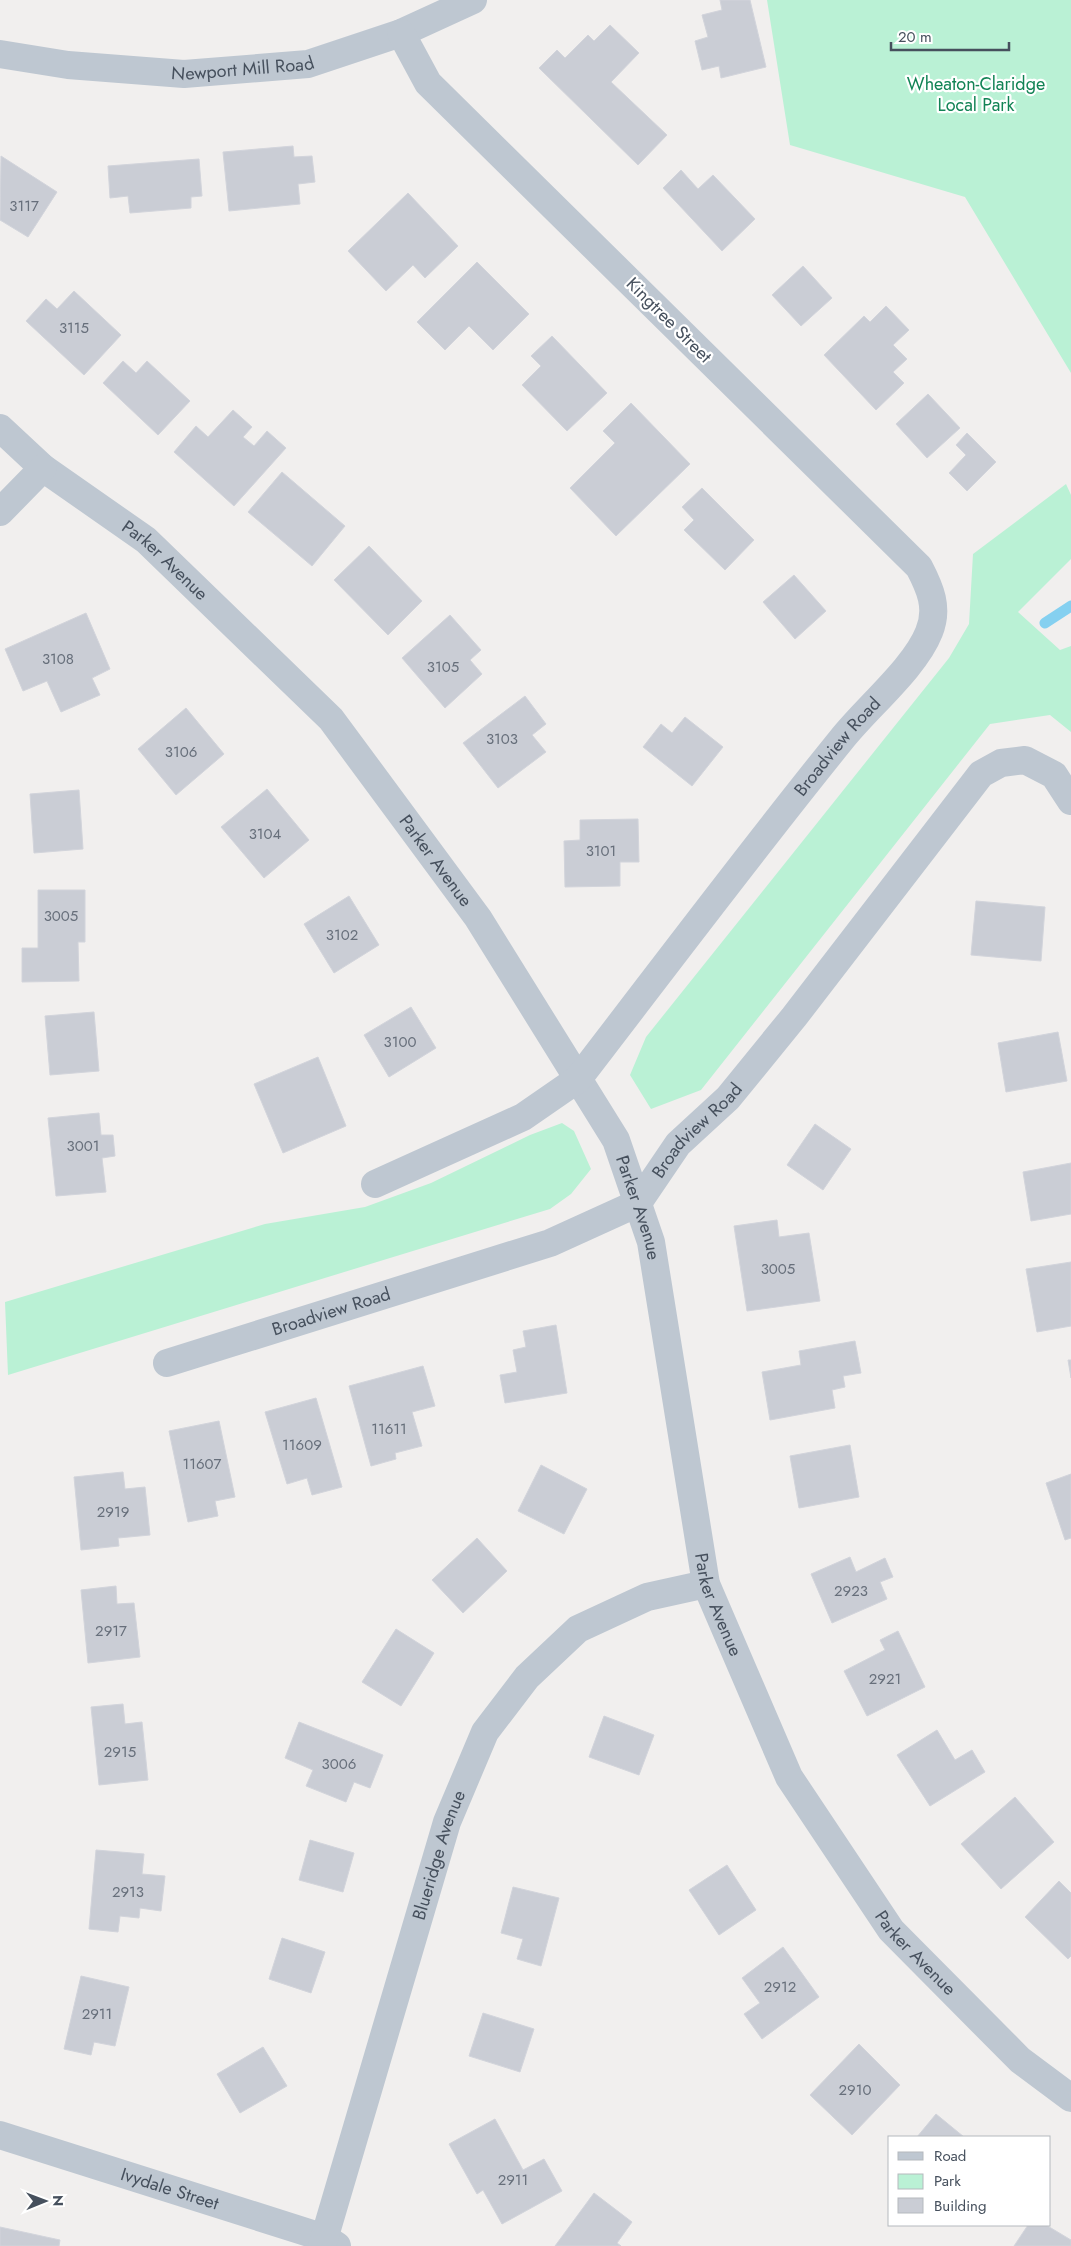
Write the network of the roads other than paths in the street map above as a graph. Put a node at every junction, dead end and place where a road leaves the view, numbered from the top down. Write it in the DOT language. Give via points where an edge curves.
graph roads {
  1 [pos="473,0"];
  2 [pos="401,33"];
  3 [pos="0,54"];
  4 [pos="0,428"];
  5 [pos="43,468"];
  6 [pos="0,512"];
  7 [pos="935,608"];
  8 [pos="1071,801"];
  9 [pos="578,1079"];
  10 [pos="375,1184"];
  11 [pos="638,1203"];
  12 [pos="167,1363"];
  13 [pos="706,1584"];
  14 [pos="1071,2098"];
  15 [pos="0,2135"];
  16 [pos="328,2243"];
  1 -- 2 [label="street, Newport Mill Road"];
  2 -- 3 [label="street, Newport Mill Road" via="308,64 184,74 68,65"];
  2 -- 7 [label="street, Kingtree Street" via="428,83 919,567"];
  4 -- 5 [label="street, Parker Avenue"];
  5 -- 6 [label="street"];
  5 -- 9 [label="street, Parker Avenue" via="146,540 331,719 478,918"];
  7 -- 9 [label="street, Broadview Road" via="930,631 917,655 842,739"];
  8 -- 11 [label="street, Broadview Road" via="1054,775 1025,760 1001,763 981,774 794,1018 728,1098 678,1144"];
  9 -- 10 [label="street, Broadview Road" via="523,1117"];
  9 -- 11 [label="street, Parker Avenue" via="616,1140"];
  11 -- 12 [label="street, Broadview Road" via="550,1243"];
  11 -- 13 [label="street, Parker Avenue" via="651,1242"];
  13 -- 14 [label="street, Parker Avenue" via="789,1777 891,1930 1020,2060"];
  13 -- 16 [label="street, Blueridge Avenue" via="647,1597 578,1629 526,1677 485,1732 447,1822"];
  15 -- 16 [label="street, Ivydale Street"];
}
